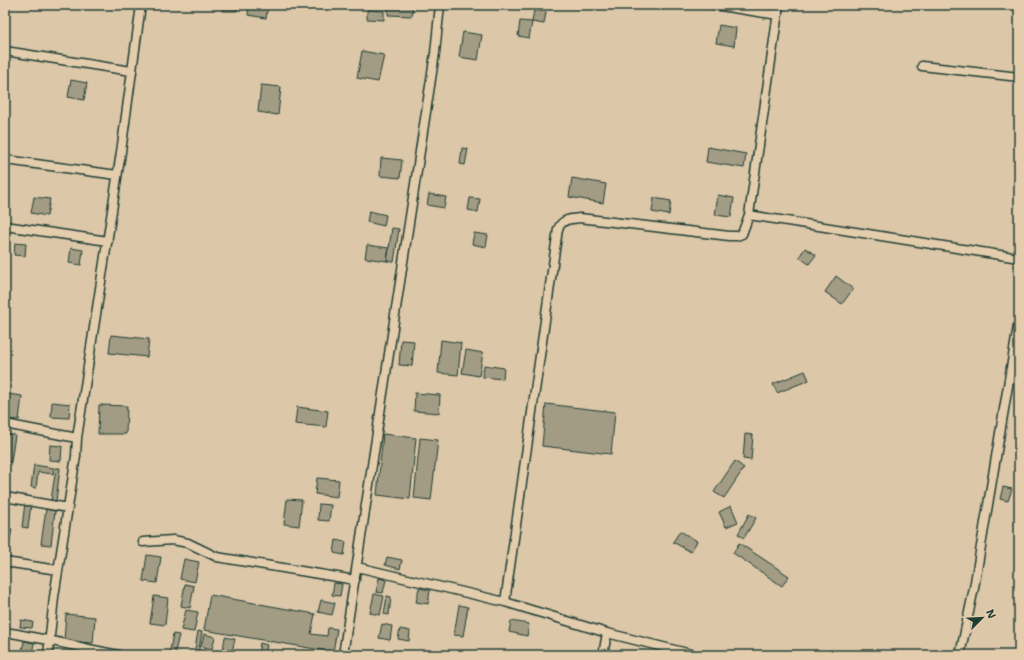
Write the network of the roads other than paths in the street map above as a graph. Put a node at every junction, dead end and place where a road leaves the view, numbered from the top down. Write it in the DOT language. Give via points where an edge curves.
graph roads {
  1 [pos="141,5"];
  2 [pos="440,5"];
  3 [pos="714,5"];
  4 [pos="780,5"];
  5 [pos="778,15"];
  6 [pos="5,51"];
  7 [pos="922,66"];
  8 [pos="131,71"];
  9 [pos="1019,77"];
  10 [pos="6,160"];
  11 [pos="117,175"];
  12 [pos="750,216"];
  13 [pos="5,226"];
  14 [pos="108,241"];
  15 [pos="1019,258"];
  16 [pos="1019,320"];
  17 [pos="5,424"];
  18 [pos="77,438"];
  19 [pos="5,497"];
  20 [pos="68,508"];
  21 [pos="144,542"];
  22 [pos="5,562"];
  23 [pos="357,567"];
  24 [pos="58,570"];
  25 [pos="355,580"];
  26 [pos="505,602"];
  27 [pos="5,632"];
  28 [pos="607,633"];
  29 [pos="49,640"];
  30 [pos="48,655"];
  31 [pos="119,655"];
  32 [pos="343,655"];
  33 [pos="604,655"];
  34 [pos="695,655"];
  35 [pos="960,655"];
  1 -- 8 [label="street"];
  2 -- 23 [label="street"];
  3 -- 5 [label="street"];
  4 -- 5 [label="street"];
  5 -- 12 [label="street"];
  6 -- 8 [label="street"];
  7 -- 9 [label="street"];
  8 -- 11 [label="street"];
  10 -- 11 [label="street"];
  11 -- 14 [label="street"];
  12 -- 15 [label="street"];
  12 -- 26 [label="street" via="744,232 737,236 580,218 569,219 560,224"];
  13 -- 14 [label="street"];
  14 -- 18 [label="street"];
  16 -- 35 [label="street" via="974,588"];
  17 -- 18 [label="street"];
  18 -- 20 [label="street"];
  19 -- 20 [label="street"];
  20 -- 24 [label="street"];
  21 -- 25 [label="street" via="173,540 188,543 216,557"];
  22 -- 24 [label="street"];
  23 -- 25 [label="street"];
  23 -- 26 [label="street"];
  24 -- 29 [label="street"];
  25 -- 32 [label="street"];
  26 -- 28 [label="street"];
  27 -- 29 [label="street"];
  28 -- 33 [label="street"];
  28 -- 34 [label="street"];
  29 -- 30 [label="street"];
  29 -- 31 [label="street"];
}
